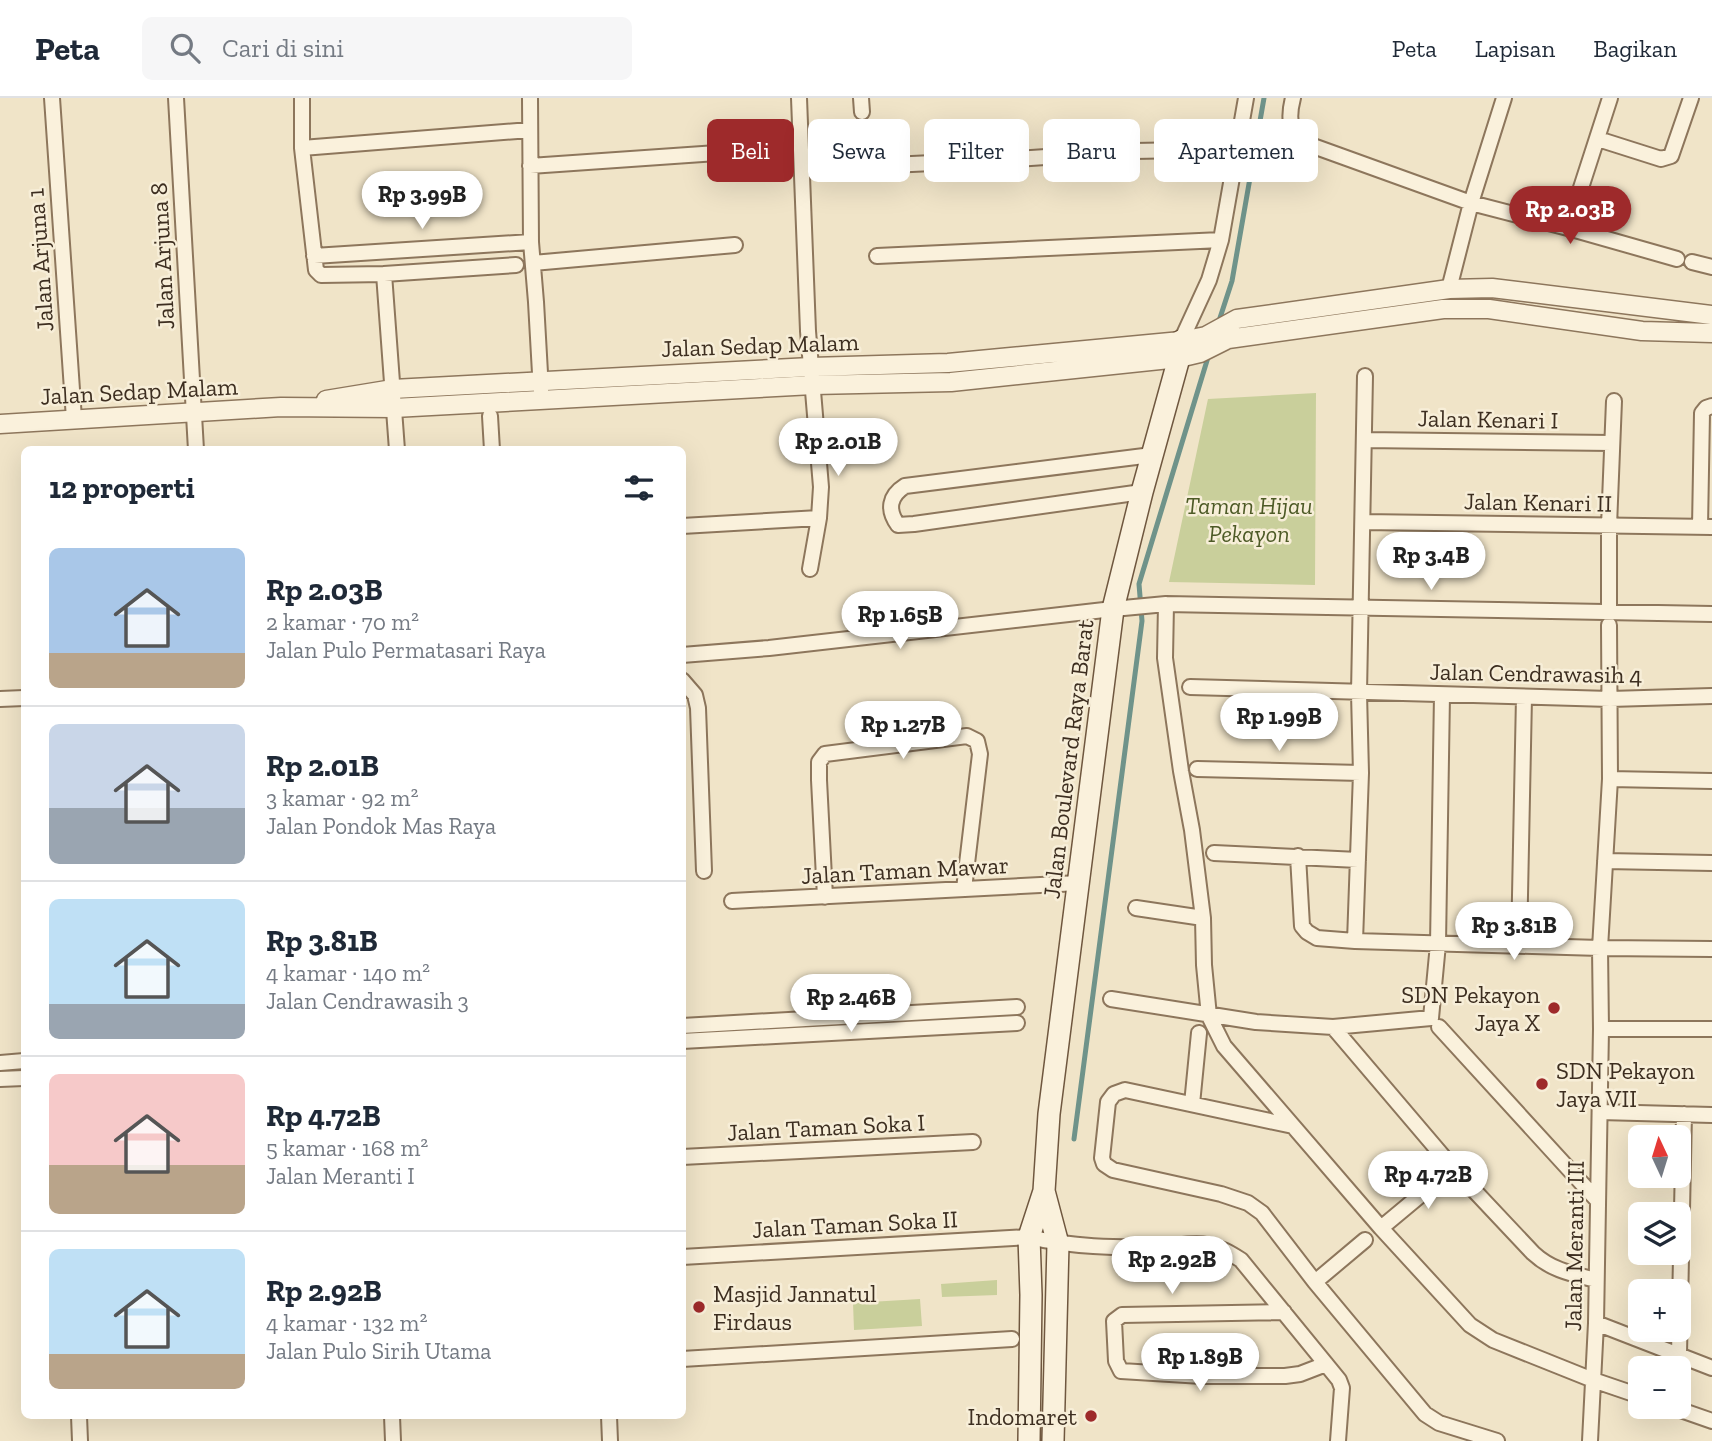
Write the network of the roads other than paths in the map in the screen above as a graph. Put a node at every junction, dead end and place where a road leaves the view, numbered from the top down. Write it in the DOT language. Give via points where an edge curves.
graph roads {
  1 [pos="52,98"];
  2 [pos="176,98"];
  3 [pos="302,98"];
  4 [pos="530,98"];
  5 [pos="799,98"];
  6 [pos="1246,98"];
  7 [pos="1293,98"];
  8 [pos="1504,98"];
  9 [pos="1610,98"];
  10 [pos="1691,98"];
  11 [pos="1242,119"];
  12 [pos="530,130"];
  13 [pos="1598,139"];
  14 [pos="302,148"];
  15 [pos="1154,151"];
  16 [pos="707,154"];
  17 [pos="910,164"];
  18 [pos="530,166"];
  19 [pos="1231,182"];
  20 [pos="1471,203"];
  21 [pos="1569,228"];
  22 [pos="1221,240"];
  23 [pos="531,242"];
  24 [pos="735,245"];
  25 [pos="314,256"];
  26 [pos="877,256"];
  27 [pos="1677,259"];
  28 [pos="533,262"];
  29 [pos="1692,262"];
  30 [pos="516,265"];
  31 [pos="1712,267"];
  32 [pos="384,274"];
  33 [pos="1449,289"];
  34 [pos="1581,300"];
  35 [pos="1712,315"];
  36 [pos="1576,322"];
  37 [pos="1712,333"];
  38 [pos="1203,344"];
  39 [pos="1180,349"];
  40 [pos="812,376"];
  41 [pos="1365,376"];
  42 [pos="540,380"];
  43 [pos="393,388"];
  44 [pos="541,400"];
  45 [pos="1614,401"];
  46 [pos="1712,406"];
  47 [pos="281,407"];
  48 [pos="394,408"];
  49 [pos="194,412"];
  50 [pos="490,416"];
  51 [pos="74,419"];
  52 [pos="0,424"];
  53 [pos="1364,440"];
  54 [pos="1612,443"];
  55 [pos="196,446"];
  56 [pos="397,446"];
  57 [pos="492,446"];
  58 [pos="1152,455"];
  59 [pos="1142,492"];
  60 [pos="819,518"];
  61 [pos="1363,522"];
  62 [pos="686,526"];
  63 [pos="1609,526"];
  64 [pos="1706,527"];
  65 [pos="810,569"];
  66 [pos="1159,605"];
  67 [pos="1120,608"];
  68 [pos="1361,608"];
  69 [pos="1712,614"];
  70 [pos="1609,619"];
  71 [pos="686,656"];
  72 [pos="686,685"];
  73 [pos="1190,687"];
  74 [pos="1359,693"];
  75 [pos="1442,695"];
  76 [pos="1712,696"];
  77 [pos="1524,697"];
  78 [pos="21,698"];
  79 [pos="0,699"];
  80 [pos="1610,699"];
  81 [pos="1197,769"];
  82 [pos="1361,773"];
  83 [pos="1610,779"];
  84 [pos="1712,781"];
  85 [pos="1214,853"];
  86 [pos="1298,856"];
  87 [pos="1358,860"];
  88 [pos="1605,860"];
  89 [pos="1712,863"];
  90 [pos="704,871"];
  91 [pos="1079,883"];
  92 [pos="964,889"];
  93 [pos="825,897"];
  94 [pos="732,901"];
  95 [pos="1136,908"];
  96 [pos="1203,918"];
  97 [pos="1355,941"];
  98 [pos="1438,944"];
  99 [pos="1519,945"];
  100 [pos="1600,948"];
  101 [pos="1712,949"];
  102 [pos="1111,999"];
  103 [pos="1017,1007"];
  104 [pos="1209,1016"];
  105 [pos="1017,1023"];
  106 [pos="686,1026"];
  107 [pos="1333,1027"];
  108 [pos="1439,1027"];
  109 [pos="1601,1029"];
  110 [pos="1712,1029"];
  111 [pos="1199,1033"];
  112 [pos="686,1041"];
  113 [pos="21,1061"];
  114 [pos="0,1062"];
  115 [pos="21,1078"];
  116 [pos="0,1079"];
  117 [pos="1192,1104"];
  118 [pos="1600,1112"];
  119 [pos="1684,1114"];
  120 [pos="1712,1115"];
  121 [pos="1294,1126"];
  122 [pos="973,1142"];
  123 [pos="686,1157"];
  124 [pos="1453,1168"];
  125 [pos="1044,1191"];
  126 [pos="1598,1201"];
  127 [pos="1381,1228"];
  128 [pos="1029,1237"];
  129 [pos="1365,1240"];
  130 [pos="1058,1244"];
  131 [pos="686,1257"];
  132 [pos="1596,1280"];
  133 [pos="1315,1282"];
  134 [pos="1284,1312"];
  135 [pos="1596,1323"];
  136 [pos="1012,1339"];
  137 [pos="1679,1354"];
  138 [pos="686,1359"];
  139 [pos="1325,1364"];
  140 [pos="1712,1368"];
  141 [pos="1593,1380"];
  142 [pos="1628,1392"];
  143 [pos="1691,1414"];
  144 [pos="79,1419"];
  145 [pos="392,1419"];
  146 [pos="609,1419"];
  147 [pos="1712,1421"];
  148 [pos="80,1441"];
  149 [pos="393,1441"];
  150 [pos="610,1441"];
  151 [pos="1029,1441"];
  152 [pos="1054,1441"];
  153 [pos="1338,1441"];
  154 [pos="1497,1441"];
  155 [pos="1590,1441"];
  1 -- 51 [label="street, Jalan Arjuna 1"];
  2 -- 49 [label="street, Jalan Arjuna 8"];
  3 -- 14 [label="street"];
  4 -- 12 [label="street"];
  5 -- 40 [label="street"];
  6 -- 11 [label="street"];
  7 -- 20 [label="street" via="1291,123 1299,140"];
  8 -- 20 [label="street"];
  9 -- 13 [label="street"];
  10 -- 13 [label="street" via="1667,158"];
  12 -- 14 [label="street"];
  12 -- 18 [label="street"];
  13 -- 21 [label="street"];
  14 -- 25 [label="street"];
  15 -- 17 [label="street"];
  16 -- 18 [label="street"];
  18 -- 23 [label="street"];
  19 -- 22 [label="street"];
  20 -- 21 [label="street"];
  20 -- 33 [label="street"];
  21 -- 27 [label="street"];
  22 -- 26 [label="street"];
  22 -- 39 [label="street"];
  23 -- 25 [label="street"];
  23 -- 28 [label="street"];
  24 -- 28 [label="street"];
  25 -- 32 [label="street" via="321,275"];
  28 -- 42 [label="street"];
  29 -- 31 [label="street"];
  30 -- 32 [label="street"];
  32 -- 43 [label="street"];
  33 -- 34 [label="street" via="1492,288"];
  33 -- 38 [label="street, Jalan Sedap Malam" via="1237,319"];
  34 -- 35 [label="street"];
  34 -- 36 [label="street"];
  36 -- 37 [label="street, Jalan Sedap Malam" via="1642,331"];
  36 -- 38 [label="street, Jalan Sedap Malam" via="1489,309 1443,309"];
  38 -- 39 [label="street, Jalan Sedap Malam"];
  39 -- 40 [label="street, Jalan Sedap Malam"];
  39 -- 58 [label="main road, Jalan Boulevard Raya Barat"];
  40 -- 42 [label="street, Jalan Sedap Malam"];
  40 -- 44 [label="street, Jalan Sedap Malam"];
  40 -- 60 [label="street" via="821,487"];
  41 -- 53 [label="street"];
  42 -- 43 [label="street, Jalan Sedap Malam"];
  42 -- 44 [label="street"];
  43 -- 47 [label="street, Jalan Sedap Malam"];
  43 -- 48 [label="street"];
  44 -- 48 [label="street, Jalan Sedap Malam"];
  45 -- 54 [label="street, Jalan Meranti III"];
  46 -- 64 [label="street" via="1702,413"];
  47 -- 48 [label="street, Jalan Sedap Malam"];
  47 -- 49 [label="street, Jalan Sedap Malam"];
  48 -- 56 [label="street"];
  49 -- 51 [label="street, Jalan Sedap Malam"];
  49 -- 55 [label="street, Jalan Arjuna 8"];
  50 -- 57 [label="street"];
  51 -- 52 [label="street, Jalan Sedap Malam"];
  53 -- 54 [label="street, Jalan Kenari I"];
  53 -- 61 [label="street"];
  54 -- 63 [label="street, Jalan Meranti III"];
  58 -- 59 [label="main road, Jalan Boulevard Raya Barat"];
  58 -- 59 [label="street" via="905,486 895,492 892,517 898,525 914,524"];
  59 -- 67 [label="main road, Jalan Boulevard Raya Barat"];
  60 -- 62 [label="street"];
  60 -- 65 [label="street"];
  61 -- 63 [label="street, Jalan Kenari II"];
  61 -- 68 [label="street"];
  63 -- 64 [label="street, Jalan Kenari II"];
  63 -- 70 [label="street, Jalan Meranti III"];
  66 -- 67 [label="street"];
  66 -- 68 [label="street"];
  66 -- 96 [label="street"];
  67 -- 71 [label="street"];
  67 -- 91 [label="main road, Jalan Boulevard Raya Barat"];
  68 -- 70 [label="street"];
  68 -- 74 [label="street"];
  69 -- 70 [label="street"];
  70 -- 80 [label="street, Jalan Meranti III"];
  72 -- 90 [label="street" via="698,708"];
  73 -- 74 [label="street, Jalan Cendrawasih 4"];
  74 -- 75 [label="street, Jalan Cendrawasih 4"];
  74 -- 82 [label="street"];
  75 -- 77 [label="street, Jalan Cendrawasih 4"];
  75 -- 98 [label="street"];
  76 -- 80 [label="street, Jalan Cendrawasih 4"];
  77 -- 80 [label="street, Jalan Cendrawasih 4"];
  77 -- 99 [label="street"];
  78 -- 79 [label="street"];
  80 -- 83 [label="street, Jalan Meranti III"];
  81 -- 82 [label="street"];
  82 -- 87 [label="street"];
  83 -- 84 [label="street"];
  83 -- 88 [label="street, Jalan Meranti III"];
  85 -- 86 [label="street"];
  86 -- 87 [label="street"];
  86 -- 97 [label="street" via="1303,928 1317,937"];
  87 -- 97 [label="street"];
  88 -- 89 [label="street"];
  88 -- 100 [label="street, Jalan Meranti III"];
  91 -- 92 [label="street, Jalan Taman Mawar"];
  91 -- 125 [label="main road, Jalan Boulevard Raya Barat" via="1049,1114"];
  92 -- 93 [label="street, Jalan Taman Mawar"];
  92 -- 93 [label="street" via="980,754 977,741 967,736 825,754 819,762 819,780"];
  93 -- 94 [label="street, Jalan Taman Mawar"];
  95 -- 96 [label="street"];
  96 -- 104 [label="street"];
  97 -- 98 [label="street"];
  98 -- 99 [label="street"];
  98 -- 107 [label="street" via="1431,1018"];
  99 -- 100 [label="street"];
  100 -- 101 [label="street"];
  100 -- 109 [label="street, Jalan Meranti III"];
  102 -- 104 [label="street"];
  103 -- 106 [label="street"];
  104 -- 107 [label="street"];
  104 -- 121 [label="street" via="1224,1046"];
  105 -- 112 [label="street"];
  107 -- 124 [label="street"];
  108 -- 126 [label="street"];
  109 -- 110 [label="street"];
  109 -- 118 [label="street, Jalan Meranti III"];
  111 -- 117 [label="street"];
  113 -- 114 [label="street"];
  115 -- 116 [label="street"];
  117 -- 121 [label="street"];
  117 -- 133 [label="street" via="1132,1090 1114,1094 1108,1102 1104,1164 1254,1205"];
  118 -- 119 [label="street"];
  118 -- 126 [label="street, Jalan Meranti III"];
  119 -- 120 [label="street"];
  119 -- 137 [label="street"];
  121 -- 127 [label="street"];
  122 -- 123 [label="street, Jalan Taman Soka I"];
  124 -- 127 [label="street"];
  124 -- 132 [label="street" via="1541,1260 1566,1273"];
  125 -- 128 [label="main road"];
  125 -- 130 [label="main road"];
  126 -- 132 [label="street, Jalan Meranti III"];
  127 -- 141 [label="street" via="1478,1331"];
  128 -- 130 [label="street, Jalan Taman Soka II"];
  128 -- 131 [label="street, Jalan Taman Soka II"];
  128 -- 151 [label="main road"];
  129 -- 133 [label="street"];
  130 -- 134 [label="street, Jalan Taman Soka II" via="1205,1244 1225,1249 1241,1260"];
  130 -- 152 [label="main road"];
  132 -- 135 [label="street, Jalan Meranti III"];
  133 -- 154 [label="street" via="1425,1415"];
  134 -- 139 [label="street, Jalan Taman Soka II"];
  134 -- 139 [label="street" via="1122,1315 1114,1321 1116,1361 1121,1371 1202,1376 1295,1375"];
  135 -- 137 [label="street"];
  135 -- 141 [label="street, Jalan Meranti III"];
  136 -- 138 [label="street"];
  137 -- 140 [label="street"];
  139 -- 153 [label="street, Jalan Taman Soka II" via="1342,1388"];
  141 -- 142 [label="street"];
  141 -- 155 [label="street, Jalan Meranti III"];
  143 -- 147 [label="street"];
  144 -- 148 [label="street"];
  145 -- 149 [label="street"];
  146 -- 150 [label="street"];
}
